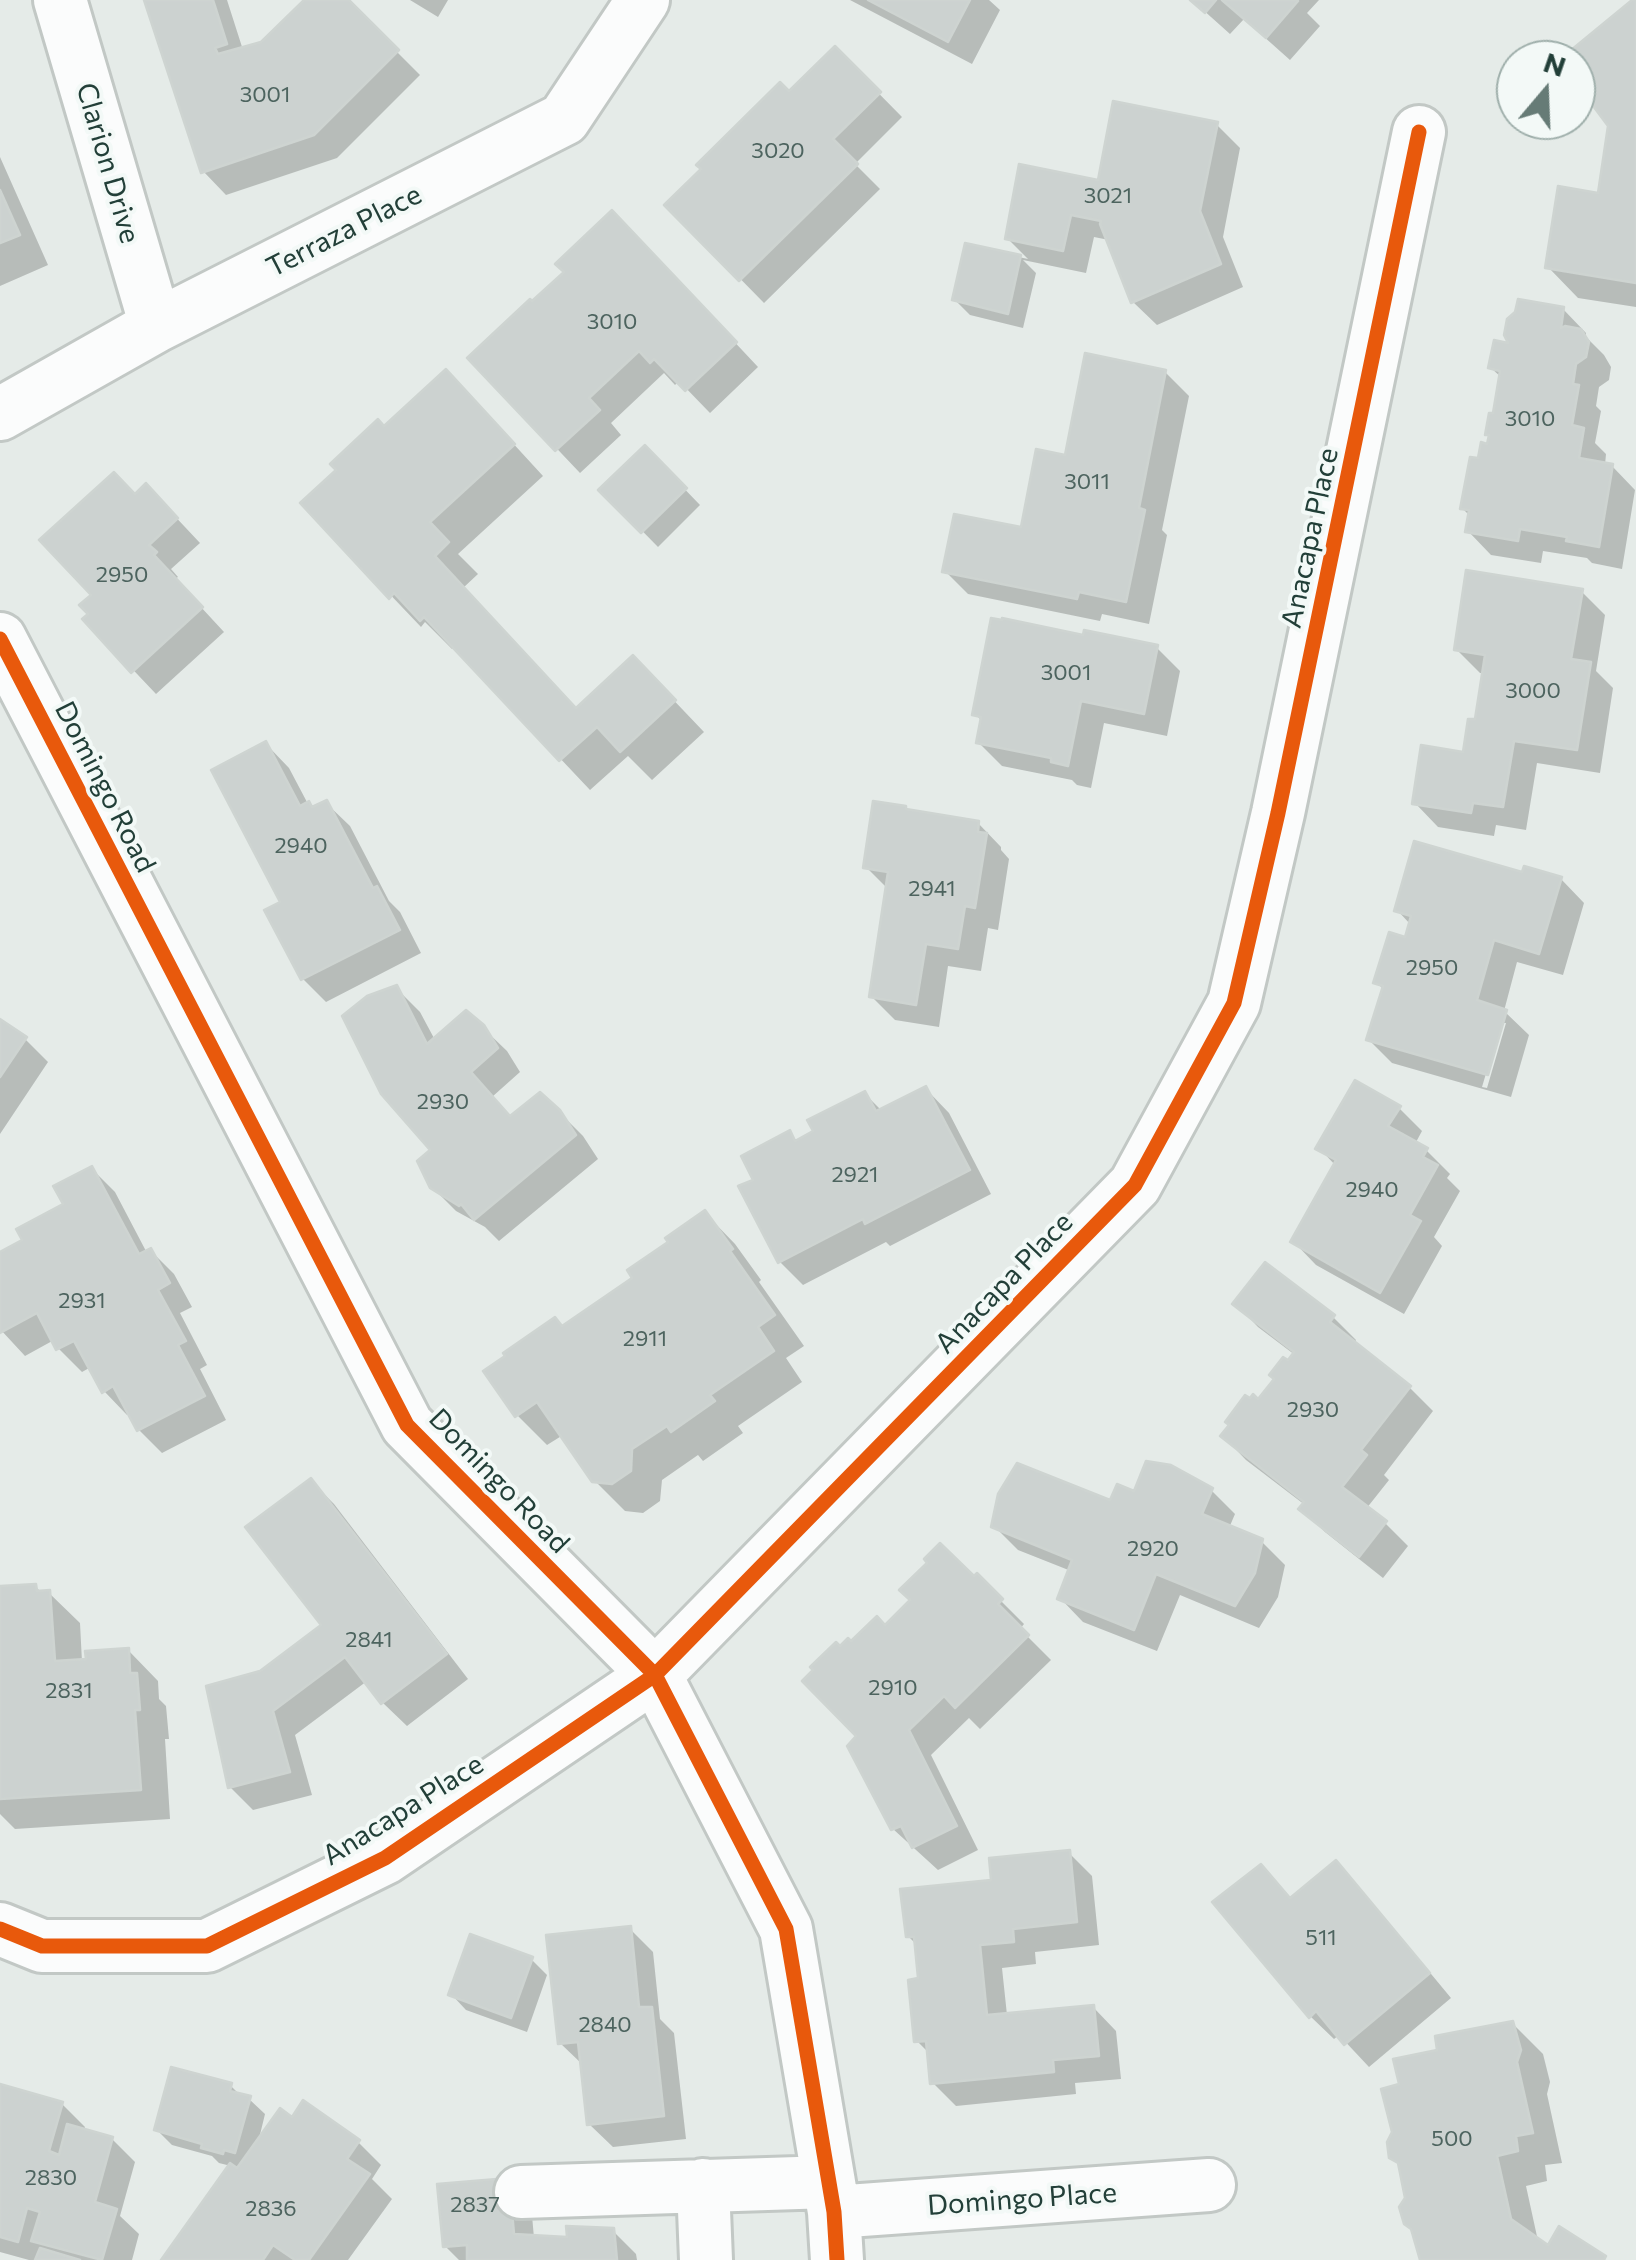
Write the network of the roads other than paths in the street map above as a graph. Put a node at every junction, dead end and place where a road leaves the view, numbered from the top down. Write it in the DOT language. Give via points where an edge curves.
graph roads {
  1 [pos="60,0"];
  2 [pos="644,0"];
  3 [pos="1419,132"];
  4 [pos="156,326"];
  5 [pos="0,414"];
  6 [pos="0,640"];
  7 [pos="655,1675"];
  8 [pos="0,1929"];
  9 [pos="702,2185"];
  10 [pos="1209,2185"];
  11 [pos="521,2192"];
  12 [pos="834,2218"];
  13 [pos="706,2260"];
  1 -- 4 [label="street, Clarion Drive"];
  2 -- 4 [label="street, Terraza Place" via="564,119"];
  3 -- 7 [label="street, Anacapa Place" via="1234,1003 1135,1185"];
  4 -- 5 [label="street, Terraza Place"];
  6 -- 7 [label="street, Domingo Road" via="408,1425"];
  7 -- 8 [label="street, Anacapa Place" via="385,1858 208,1946 42,1946"];
  7 -- 12 [label="street, Domingo Road" via="786,1928"];
  9 -- 11 [label="street, Domingo Place"];
  9 -- 12 [label="street, Domingo Place"];
  9 -- 13 [label="street"];
  10 -- 12 [label="street, Domingo Place"];
}
